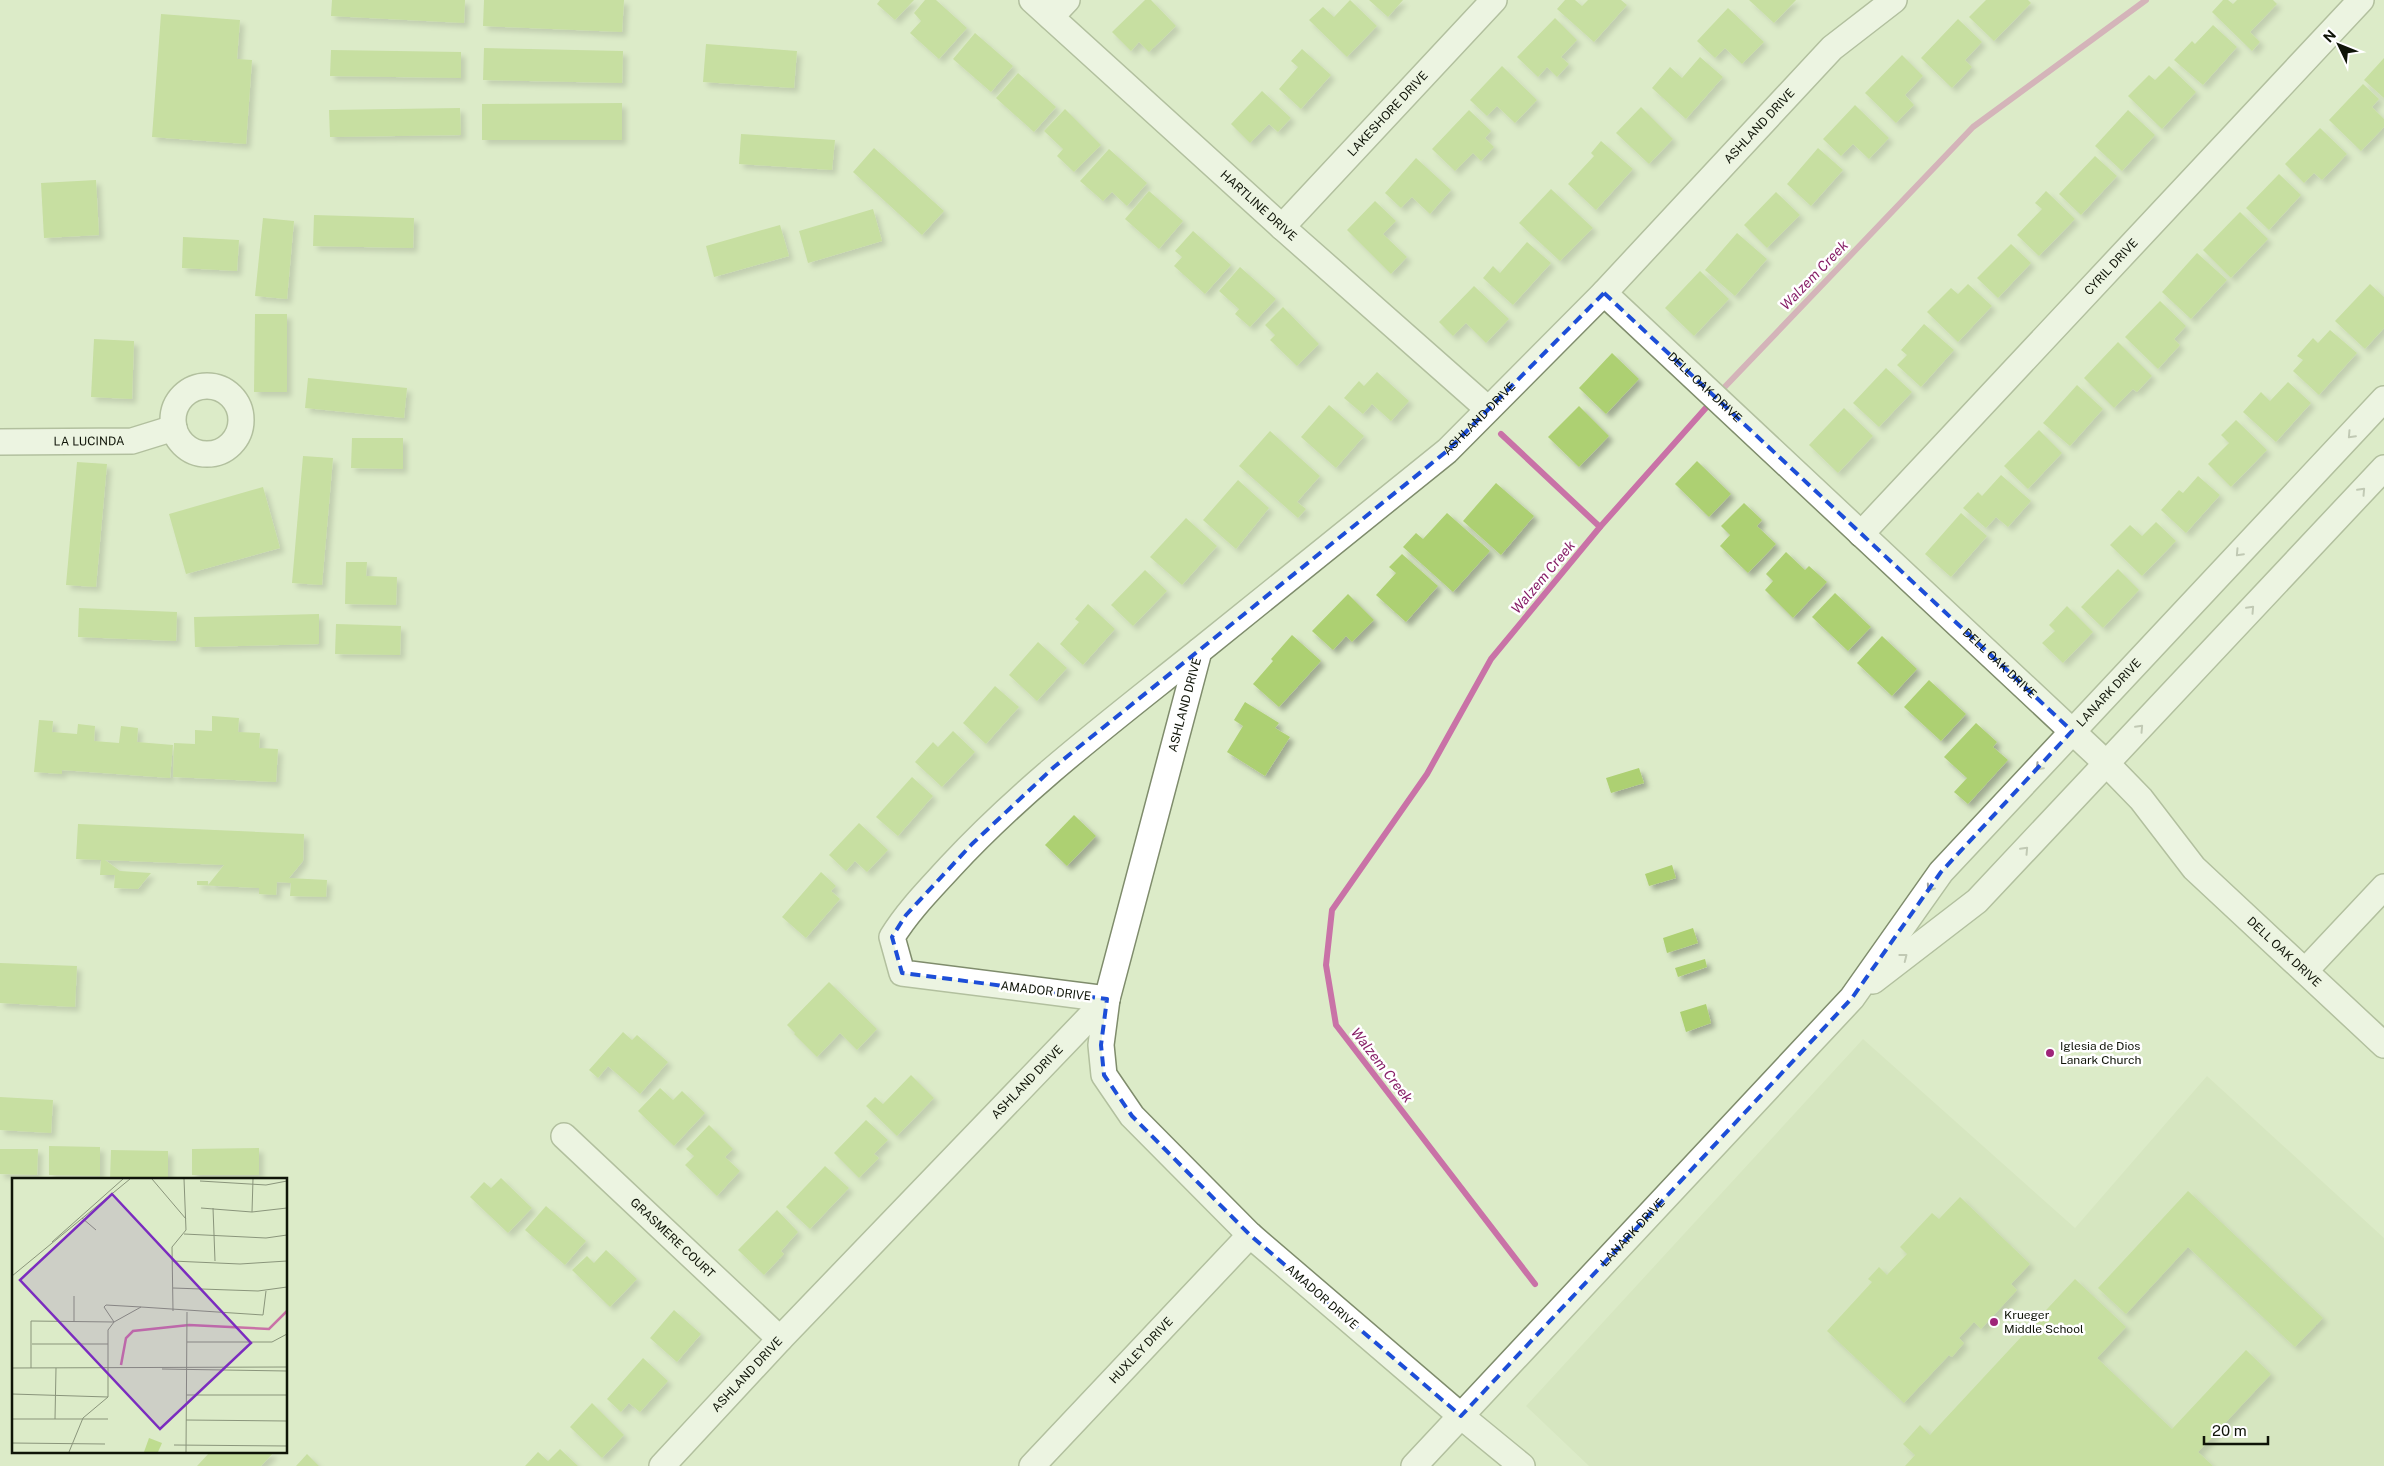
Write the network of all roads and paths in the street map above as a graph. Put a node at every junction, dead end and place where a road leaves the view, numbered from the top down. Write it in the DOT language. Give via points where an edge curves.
graph roads {
  1 [pos="1032,0"];
  2 [pos="1494,0"];
  3 [pos="1894,0"];
  4 [pos="2362,0"];
  5 [pos="1059,8"];
  6 [pos="1282,227"];
  7 [pos="1604,293"];
  8 [pos="2384,399"];
  9 [pos="1488,409"];
  10 [pos="174,428"];
  11 [pos="0,442"];
  12 [pos="2384,468"];
  13 [pos="1861,534"];
  14 [pos="1199,651"];
  15 [pos="2072,731"];
  16 [pos="2106,764"];
  17 [pos="2384,887"];
  18 [pos="2305,971"];
  19 [pos="1852,998"];
  20 [pos="1107,999"];
  21 [pos="2384,1045"];
  22 [pos="564,1136"];
  23 [pos="1250,1234"];
  24 [pos="780,1338"];
  25 [pos="1460,1416"];
  26 [pos="662,1466"];
  27 [pos="1032,1466"];
  28 [pos="1414,1466"];
  29 [pos="1522,1466"];
  1 -- 5 [label="street, HARTLINE DRIVE"];
  2 -- 6 [label="street, LAKESHORE DRIVE"];
  3 -- 7 [label="street, ASHLAND DRIVE" via="1832,48"];
  4 -- 13 [label="street, CYRIL DRIVE"];
  5 -- 6 [label="street, HARTLINE DRIVE"];
  6 -- 9 [label="street, HARTLINE DRIVE"];
  7 -- 9 [label="street, ASHLAND DRIVE"];
  7 -- 13 [label="street, DELL OAK DRIVE"];
  8 -- 15 [label="street, LANARK DRIVE, one-way"];
  9 -- 14 [label="street, ASHLAND DRIVE" via="1447,451"];
  10 -- 11 [label="street, LA LUCINDA" via="132,441"];
  16 -- 12 [label="street, LANARK DRIVE, one-way"];
  13 -- 15 [label="street, DELL OAK DRIVE"];
  14 -- 20 [label="street, ASHLAND DRIVE"];
  14 -- 20 [label="street, AMADOR DRIVE" via="1047,773 972,844 906,915 892,937 902,973"];
  15 -- 16 [label="street, DELL OAK DRIVE"];
  15 -- 19 [label="street, LANARK DRIVE, one-way" via="1941,872"];
  16 -- 18 [label="street, DELL OAK DRIVE" via="2141,799 2194,868"];
  19 -- 16 [label="street, LANARK DRIVE, one-way" via="1977,901"];
  17 -- 18 [label="street"];
  18 -- 21 [label="street, DELL OAK DRIVE"];
  19 -- 25 [label="street, LANARK DRIVE"];
  20 -- 23 [label="street, AMADOR DRIVE" via="1101,1045 1104,1075 1132,1116"];
  20 -- 24 [label="street, ASHLAND DRIVE"];
  22 -- 24 [label="street, GRASMERE COURT"];
  23 -- 25 [label="street, AMADOR DRIVE"];
  23 -- 27 [label="street, HUXLEY DRIVE"];
  24 -- 26 [label="street, ASHLAND DRIVE"];
  25 -- 28 [label="street, LANARK DRIVE"];
  25 -- 29 [label="street, AMADOR DRIVE"];
}
